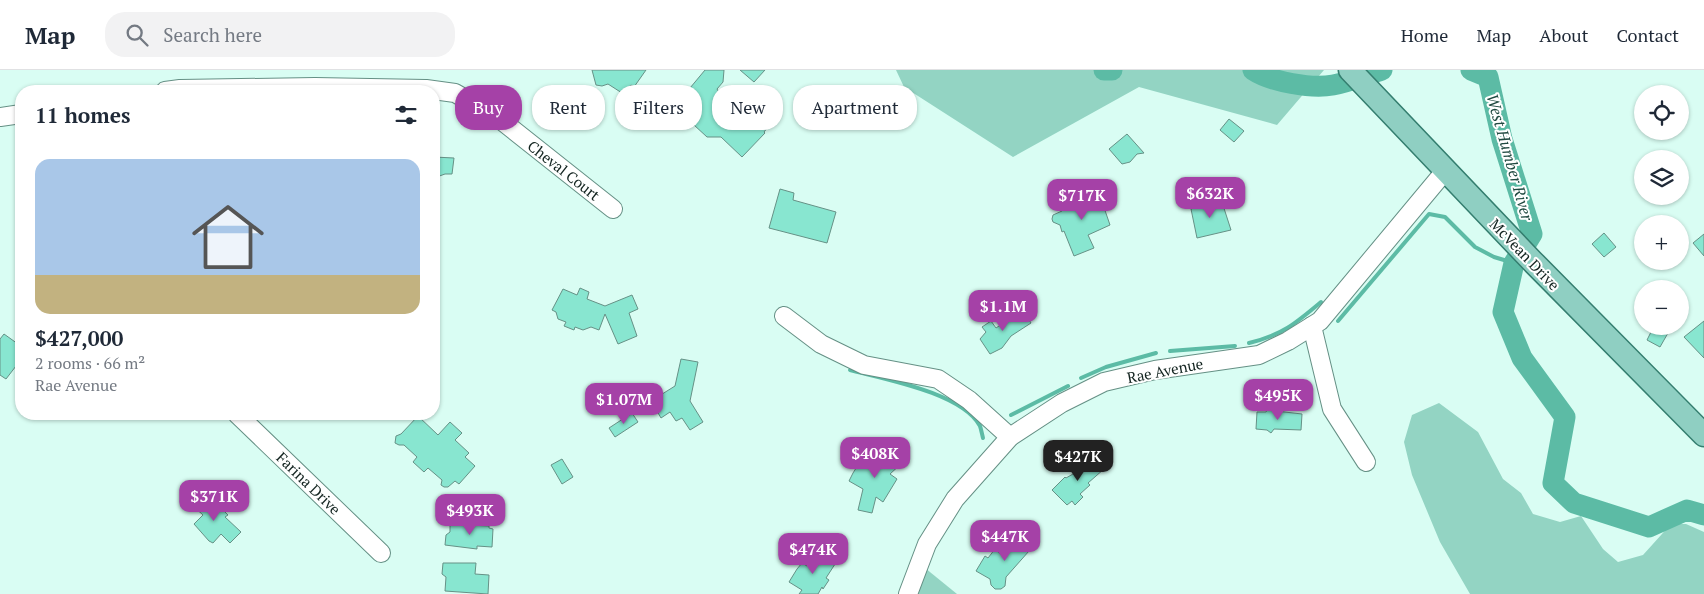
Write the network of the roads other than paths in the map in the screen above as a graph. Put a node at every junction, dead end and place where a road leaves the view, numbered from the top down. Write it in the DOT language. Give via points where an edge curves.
graph roads {
  1 [pos="1350,70"];
  2 [pos="440,91"];
  3 [pos="15,115"];
  4 [pos="0,117"];
  5 [pos="1445,171"];
  6 [pos="613,209"];
  7 [pos="784,316"];
  8 [pos="1312,326"];
  9 [pos="242,420"];
  10 [pos="1704,435"];
  11 [pos="1010,436"];
  12 [pos="1366,462"];
  13 [pos="381,553"];
  14 [pos="908,594"];
  1 -- 5 [label="main road, McVean Drive"];
  2 -- 6 [label="street, Cheval Court" via="455,93 497,117"];
  3 -- 4 [label="street"];
  5 -- 8 [label="street, Rae Avenue" via="1320,321"];
  5 -- 10 [label="main road, McVean Drive"];
  7 -- 11 [label="street" via="821,344 864,365 938,379 969,400"];
  8 -- 11 [label="street, Rae Avenue" via="1259,355 1155,370 1104,382 1062,403"];
  8 -- 12 [label="street" via="1332,409"];
  9 -- 13 [label="street, Farina Drive"];
  11 -- 14 [label="street, Rae Avenue" via="955,499 927,544"];
}
